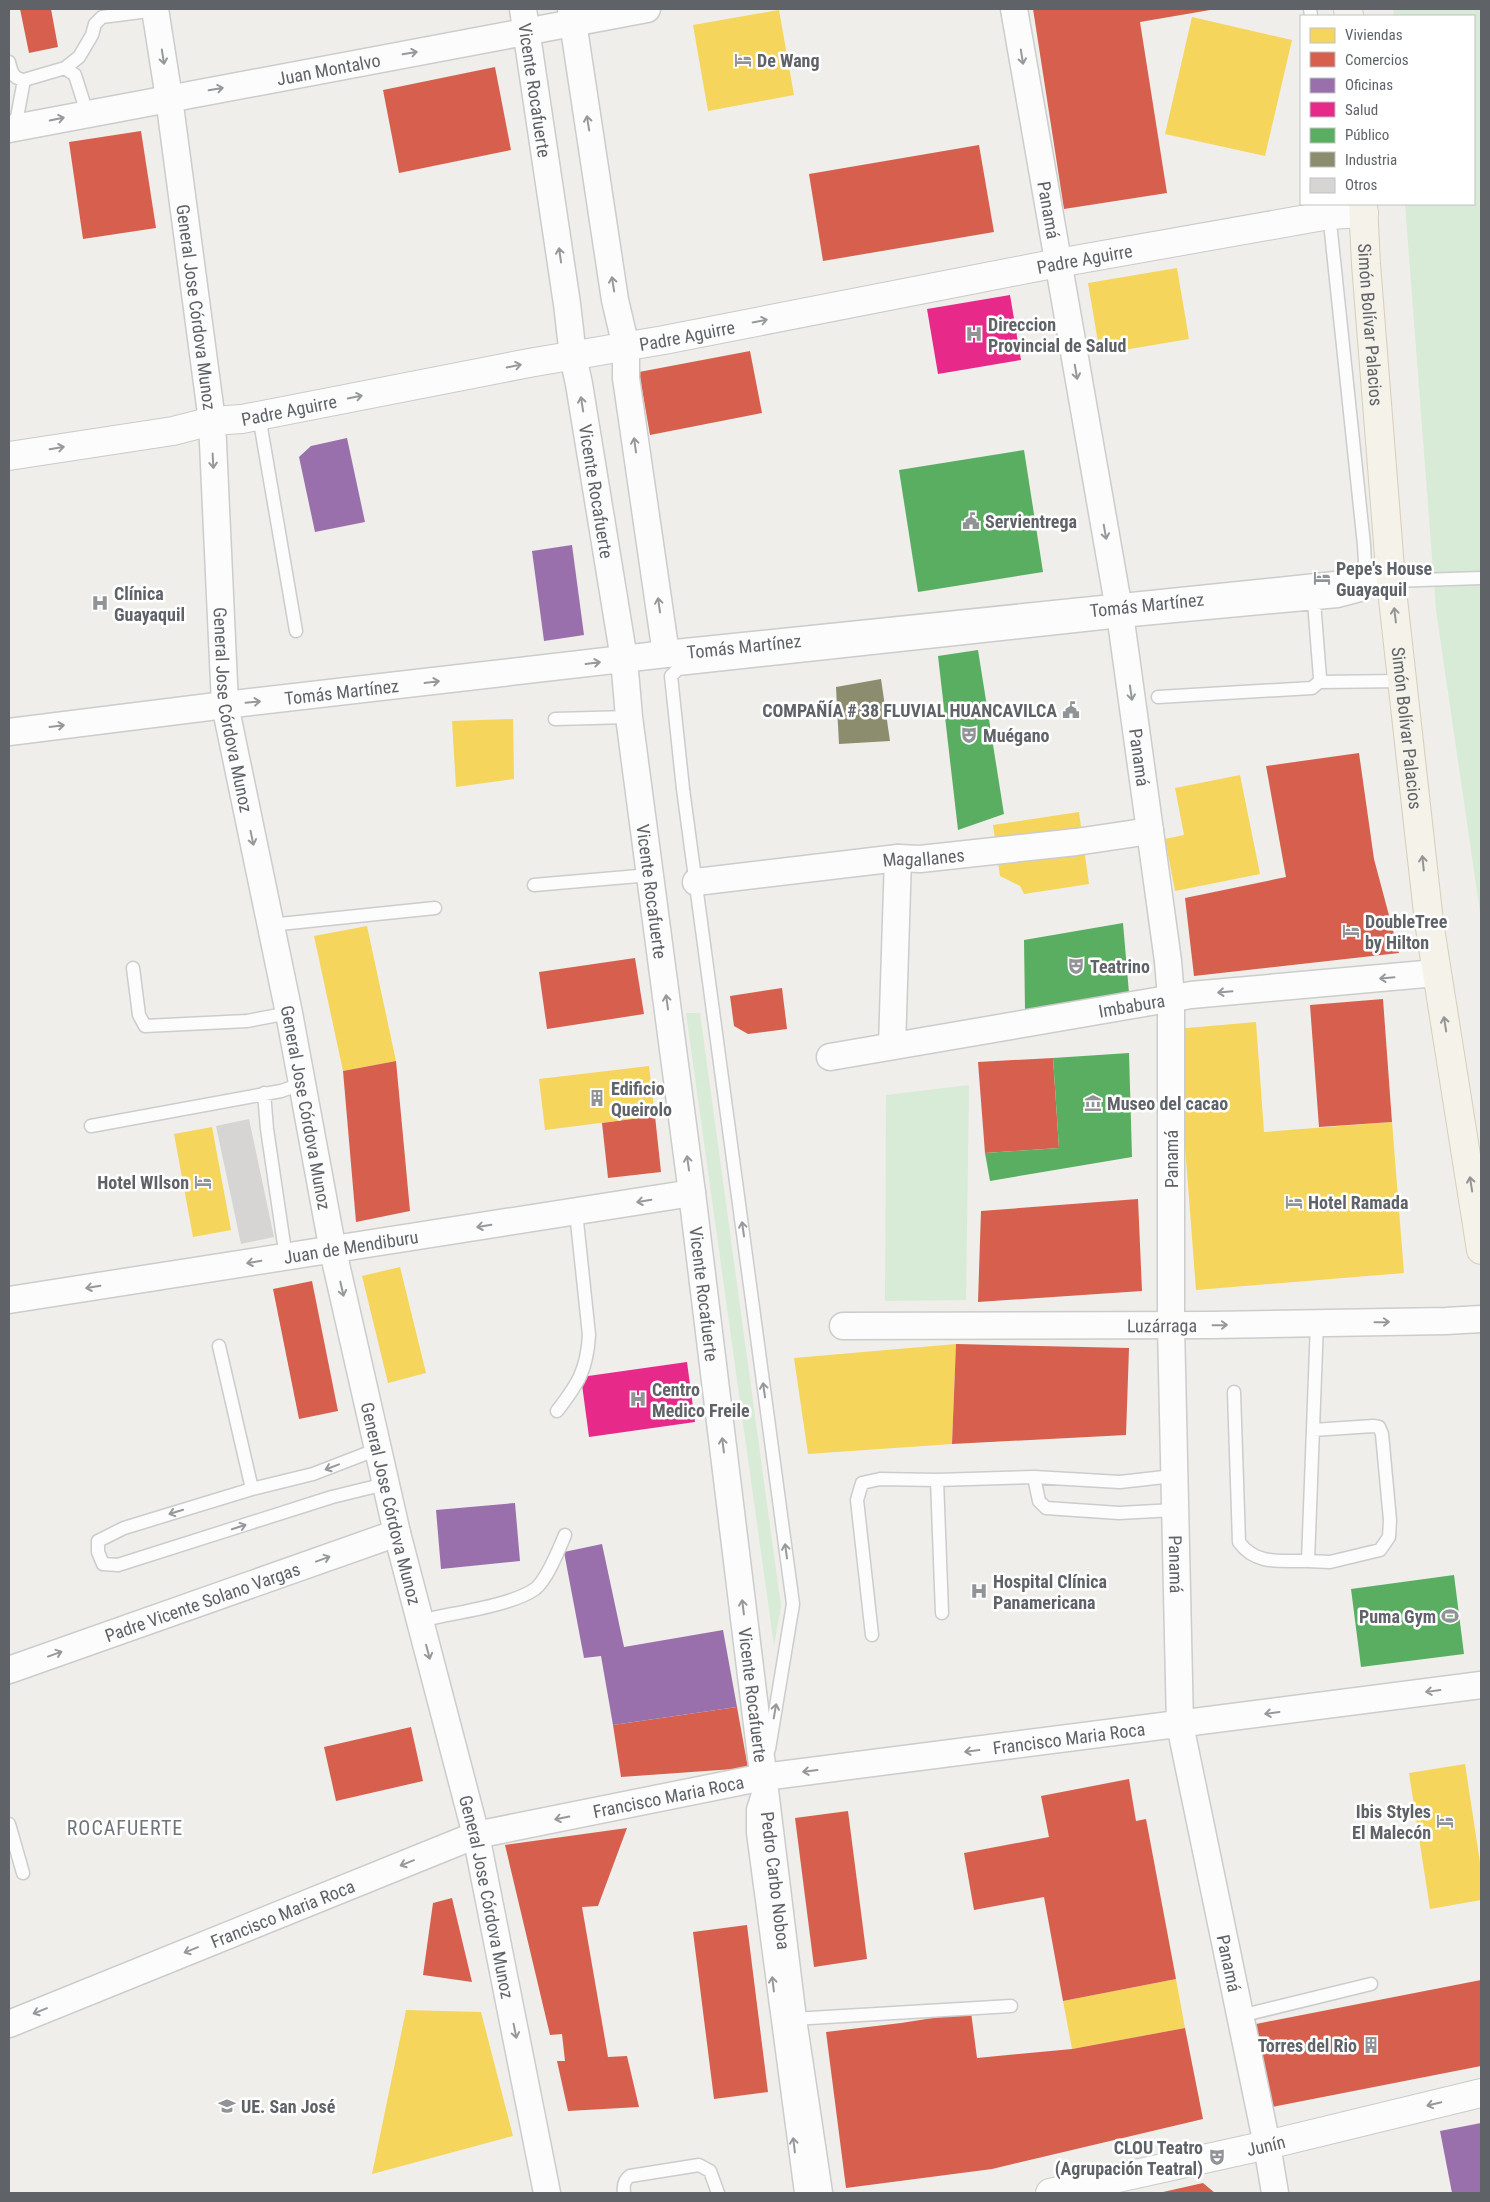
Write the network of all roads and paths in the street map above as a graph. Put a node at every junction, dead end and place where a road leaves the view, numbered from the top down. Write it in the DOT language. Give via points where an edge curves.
graph roads {
  1 [pos="156,9"];
  2 [pos="647,9"];
  3 [pos="1014,9"];
  4 [pos="102,13"];
  5 [pos="572,16"];
  6 [pos="524,20"];
  7 [pos="9,62"];
  8 [pos="65,68"];
  9 [pos="24,80"];
  10 [pos="169,98"];
  11 [pos="86,113"];
  12 [pos="12,128"];
  13 [pos="1363,208"];
  14 [pos="1328,210"];
  15 [pos="1058,262"];
  16 [pos="626,348"];
  17 [pos="573,356"];
  18 [pos="259,416"];
  19 [pos="212,421"];
  20 [pos="9,456"];
  21 [pos="1481,578"];
  22 [pos="1378,582"];
  23 [pos="1314,602"];
  24 [pos="1119,614"];
  25 [pos="296,632"];
  26 [pos="666,654"];
  27 [pos="624,659"];
  28 [pos="1403,681"];
  29 [pos="1319,682"];
  30 [pos="1158,697"];
  31 [pos="225,704"];
  32 [pos="629,717"];
  33 [pos="555,719"];
  34 [pos="9,732"];
  35 [pos="1150,830"];
  36 [pos="898,858"];
  37 [pos="650,875"];
  38 [pos="696,882"];
  39 [pos="534,885"];
  40 [pos="435,908"];
  41 [pos="270,925"];
  42 [pos="133,968"];
  43 [pos="1436,973"];
  44 [pos="1171,998"];
  45 [pos="289,1013"];
  46 [pos="892,1046"];
  47 [pos="830,1057"];
  48 [pos="302,1084"];
  49 [pos="264,1094"];
  50 [pos="91,1126"];
  51 [pos="692,1193"];
  52 [pos="576,1212"];
  53 [pos="333,1250"];
  54 [pos="1481,1250"];
  55 [pos="286,1258"];
  56 [pos="9,1300"];
  57 [pos="1481,1319"];
  58 [pos="1317,1323"];
  59 [pos="1171,1325"];
  60 [pos="843,1326"];
  61 [pos="219,1346"];
  62 [pos="1234,1392"];
  63 [pos="557,1411"];
  64 [pos="1313,1430"];
  65 [pos="378,1449"];
  66 [pos="1173,1476"];
  67 [pos="1034,1477"];
  68 [pos="938,1480"];
  69 [pos="385,1484"];
  70 [pos="252,1489"];
  71 [pos="1174,1510"];
  72 [pos="397,1533"];
  73 [pos="565,1535"];
  74 [pos="1308,1561"];
  75 [pos="942,1613"];
  76 [pos="420,1621"];
  77 [pos="872,1635"];
  78 [pos="9,1670"];
  79 [pos="1481,1685"];
  80 [pos="1180,1725"];
  81 [pos="764,1777"];
  82 [pos="9,1824"];
  83 [pos="476,1835"];
  84 [pos="23,1873"];
  85 [pos="1371,1984"];
  86 [pos="1011,2006"];
  87 [pos="1240,2016"];
  88 [pos="793,2019"];
  89 [pos="9,2024"];
  90 [pos="1481,2093"];
  91 [pos="1267,2145"];
  92 [pos="547,2193"];
  93 [pos="624,2193"];
  94 [pos="718,2193"];
  95 [pos="800,2193"];
  96 [pos="820,2193"];
  97 [pos="1050,2193"];
  98 [pos="1275,2193"];
  1 -- 4 [label="lane"];
  1 -- 10 [label="street, General Jose Córdova Munoz, one-way"];
  2 -- 5 [label="street, Juan Montalvo"];
  3 -- 15 [label="street, Panamá, one-way"];
  4 -- 8 [label="lane" via="79,57"];
  5 -- 6 [label="street, Juan Montalvo"];
  16 -- 5 [label="street, one-way" via="615,300"];
  10 -- 6 [label="street, Juan Montalvo, one-way"];
  17 -- 6 [label="street, Vicente Rocafuerte, one-way"];
  7 -- 9 [label="lane" via="17,79"];
  8 -- 9 [label="lane"];
  8 -- 11 [label="lane" via="75,75"];
  9 -- 12 [label="lane"];
  10 -- 11 [label="street, Juan Montalvo"];
  10 -- 19 [label="street, General Jose Córdova Munoz"];
  12 -- 11 [label="street, Juan Montalvo, one-way"];
  13 -- 14 [label="main road, Padre Aguirre"];
  13 -- 22 [label="main road, Simón Bolívar Palacios"];
  14 -- 15 [label="main road, Padre Aguirre"];
  14 -- 22 [label="lane"];
  16 -- 15 [label="main road, Padre Aguirre, one-way"];
  15 -- 24 [label="street, Panamá, one-way"];
  16 -- 17 [label="main road, Padre Aguirre"];
  26 -- 16 [label="street, one-way" via="626,378"];
  18 -- 17 [label="main road, Padre Aguirre, one-way"];
  27 -- 17 [label="street, Vicente Rocafuerte, one-way"];
  18 -- 19 [label="main road, Padre Aguirre"];
  18 -- 25 [label="lane"];
  20 -- 19 [label="main road, Padre Aguirre, one-way" via="173,431"];
  19 -- 31 [label="street, General Jose Córdova Munoz, one-way"];
  21 -- 22 [label="lane, Tomás Martínez"];
  22 -- 23 [label="lane" via="1361,595 1338,601"];
  22 -- 24 [label="street, Tomás Martínez"];
  28 -- 22 [label="main road, Simón Bolívar Palacios, one-way"];
  23 -- 24 [label="lane"];
  23 -- 29 [label="lane"];
  24 -- 26 [label="street, Tomás Martínez"];
  24 -- 35 [label="street, Panamá, one-way"];
  24 -- 38 [label="lane" via="678,669 670,676"];
  26 -- 27 [label="street, Tomás Martínez"];
  31 -- 27 [label="street, Tomás Martínez, one-way"];
  27 -- 32 [label="street, Vicente Rocafuerte"];
  28 -- 29 [label="lane"];
  43 -- 28 [label="main road, Simón Bolívar Palacios, one-way"];
  29 -- 30 [label="lane" via="1312,688"];
  34 -- 31 [label="street, Tomás Martínez, one-way"];
  31 -- 41 [label="street, General Jose Córdova Munoz, one-way"];
  32 -- 33 [label="lane"];
  32 -- 37 [label="street, Vicente Rocafuerte"];
  35 -- 36 [label="street, Magallanes" via="1076,842 920,859"];
  35 -- 44 [label="street, Panamá"];
  36 -- 38 [label="street, Magallanes"];
  36 -- 46 [label="street"];
  37 -- 39 [label="lane"];
  51 -- 37 [label="street, Vicente Rocafuerte, one-way"];
  81 -- 38 [label="lane, one-way" via="793,1604"];
  40 -- 41 [label="lane"];
  41 -- 45 [label="street, General Jose Córdova Munoz"];
  42 -- 45 [label="lane" via="139,1015 145,1026 247,1021"];
  43 -- 44 [label="street, Imbabura, one-way"];
  54 -- 43 [label="main road, Simón Bolívar Palacios, one-way"];
  44 -- 46 [label="street, Imbabura"];
  44 -- 59 [label="street, Panamá"];
  45 -- 48 [label="street, General Jose Córdova Munoz"];
  46 -- 47 [label="street, Imbabura"];
  48 -- 49 [label="lane"];
  48 -- 53 [label="street, General Jose Córdova Munoz"];
  49 -- 50 [label="lane"];
  49 -- 55 [label="lane"];
  51 -- 52 [label="street, Juan de Mendiburu, one-way"];
  81 -- 51 [label="street, Vicente Rocafuerte, one-way"];
  52 -- 53 [label="street, Juan de Mendiburu, one-way"];
  52 -- 63 [label="lane" via="589,1335 588,1355 578,1384"];
  53 -- 55 [label="street, Juan de Mendiburu"];
  53 -- 65 [label="street, General Jose Córdova Munoz, one-way"];
  55 -- 56 [label="street, Juan de Mendiburu, one-way"];
  58 -- 57 [label="street, Luzárraga, one-way"];
  59 -- 58 [label="street, Luzárraga, one-way"];
  58 -- 64 [label="lane"];
  59 -- 60 [label="street, Luzárraga"];
  59 -- 66 [label="street, Panamá"];
  61 -- 70 [label="lane"];
  62 -- 74 [label="lane" via="1239,1542 1247,1552 1261,1559"];
  64 -- 74 [label="lane"];
  64 -- 74 [label="lane" via="1379,1428 1390,1520 1389,1536 1380,1550 1330,1562"];
  65 -- 69 [label="street, General Jose Córdova Munoz"];
  65 -- 70 [label="lane, one-way" via="312,1474"];
  66 -- 67 [label="lane" via="1120,1482"];
  66 -- 71 [label="street, Panamá"];
  67 -- 68 [label="lane"];
  67 -- 71 [label="lane" via="1038,1501 1046,1508 1119,1513"];
  68 -- 75 [label="lane"];
  68 -- 77 [label="lane" via="880,1479 862,1483 857,1500"];
  70 -- 69 [label="lane, one-way" via="110,1533 98,1541 103,1564 133,1561 332,1497"];
  69 -- 72 [label="street, General Jose Córdova Munoz"];
  71 -- 80 [label="street, Panamá"];
  72 -- 76 [label="street, General Jose Córdova Munoz"];
  78 -- 72 [label="street, Padre Vicente Solano Vargas, one-way"];
  73 -- 76 [label="lane" via="556,1559 536,1588 506,1602"];
  76 -- 83 [label="street, General Jose Córdova Munoz, one-way"];
  79 -- 80 [label="street, Francisco Maria Roca, one-way"];
  80 -- 81 [label="street, Francisco Maria Roca, one-way"];
  80 -- 87 [label="street, Panamá"];
  81 -- 83 [label="street, Francisco Maria Roca, one-way"];
  81 -- 88 [label="street, Pedro Carbo Noboa"];
  95 -- 81 [label="lane, Pedro Carbo Noboa, one-way" via="753,1833 753,1809"];
  82 -- 84 [label="lane"];
  83 -- 89 [label="street, Francisco Maria Roca, one-way"];
  83 -- 92 [label="street, General Jose Córdova Munoz, one-way"];
  85 -- 87 [label="lane"];
  86 -- 88 [label="lane"];
  87 -- 91 [label="street, Panamá"];
  88 -- 96 [label="street, Pedro Carbo Noboa"];
  90 -- 91 [label="main road, Junín, one-way"];
  91 -- 97 [label="main road, Junín"];
  91 -- 98 [label="street, Panamá"];
  93 -- 94 [label="lane" via="623,2185 630,2176 699,2165 710,2171"];
}
